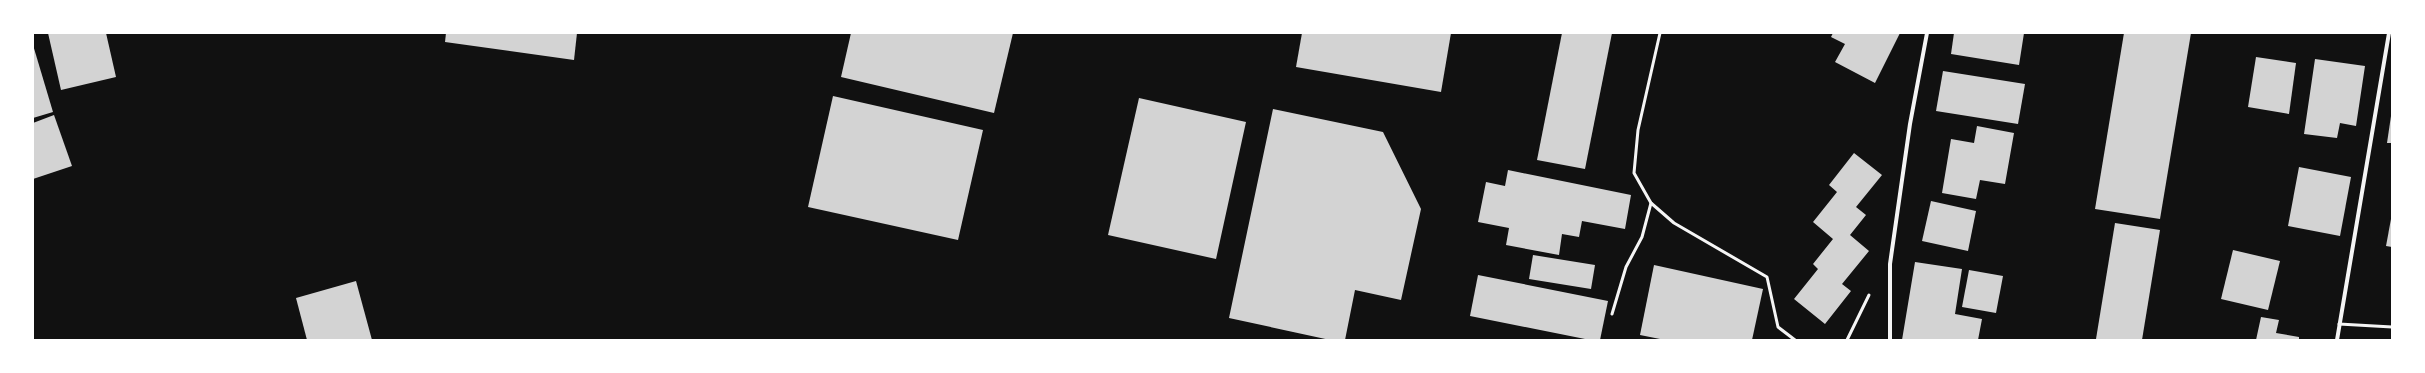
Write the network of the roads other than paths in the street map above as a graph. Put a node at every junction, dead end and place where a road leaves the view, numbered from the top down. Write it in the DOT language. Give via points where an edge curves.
graph roads {
  1 [pos="1660,33"];
  2 [pos="1928,33"];
  3 [pos="2389,33"];
  4 [pos="1651,203"];
  5 [pos="1869,294"];
  6 [pos="1612,314"];
  7 [pos="2340,324"];
  8 [pos="2392,327"];
  9 [pos="1795,340"];
  10 [pos="1847,340"];
  11 [pos="1890,340"];
  12 [pos="2337,340"];
  1 -- 4 [label="lane" via="1638,130 1634,173"];
  2 -- 11 [label="street" via="1910,124 1890,264"];
  3 -- 7 [label="street"];
  4 -- 6 [label="lane" via="1642,236 1626,267"];
  4 -- 9 [label="lane" via="1674,223 1767,277 1778,327"];
  5 -- 10 [label="lane"];
  7 -- 8 [label="lane"];
  7 -- 12 [label="street"];
}
